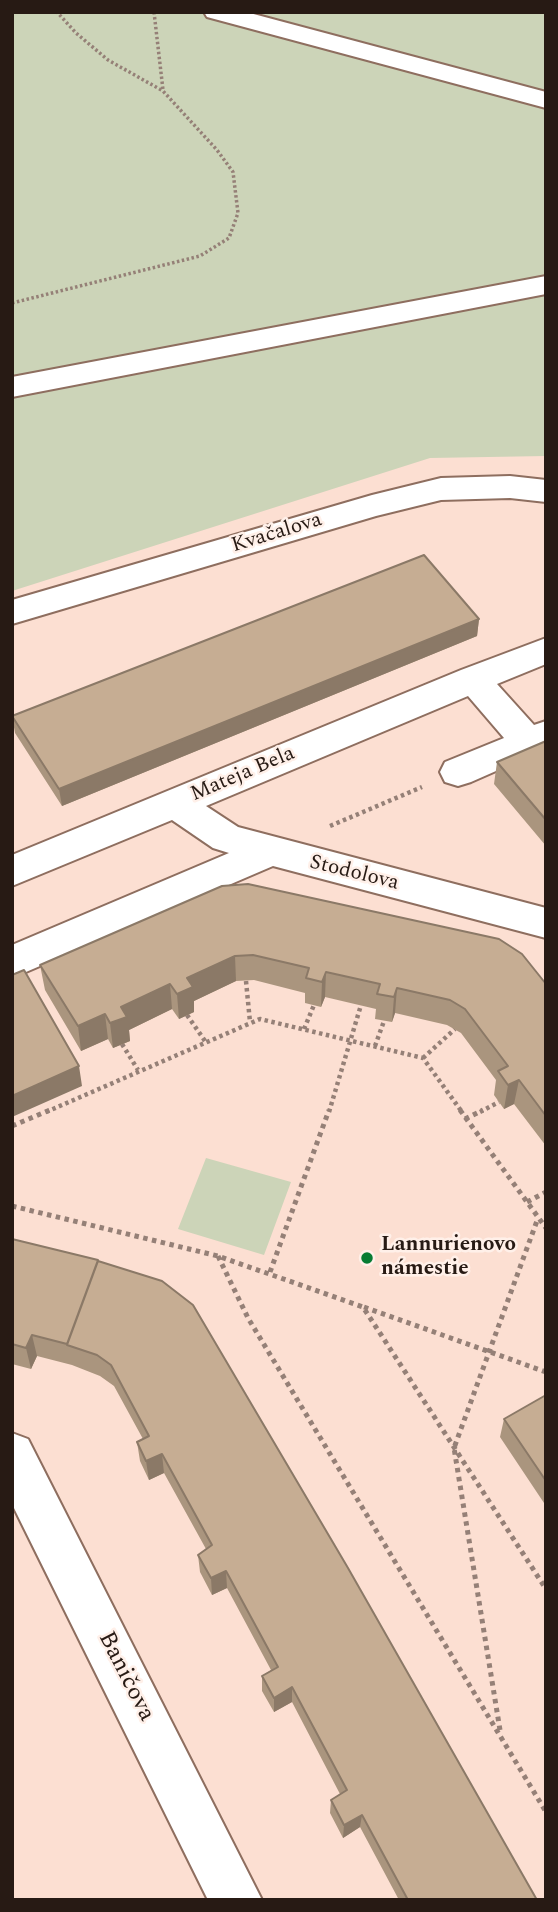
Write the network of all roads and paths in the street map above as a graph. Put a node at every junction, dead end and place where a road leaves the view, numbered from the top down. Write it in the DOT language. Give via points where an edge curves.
graph roads {
  1 [pos="57,12"];
  2 [pos="154,12"];
  3 [pos="216,12"];
  4 [pos="163,91"];
  5 [pos="546,100"];
  6 [pos="546,285"];
  7 [pos="12,303"];
  8 [pos="12,387"];
  9 [pos="546,491"];
  10 [pos="12,612"];
  11 [pos="546,650"];
  12 [pos="474,679"];
  13 [pos="537,738"];
  14 [pos="458,772"];
  15 [pos="175,803"];
  16 [pos="269,852"];
  17 [pos="12,870"];
  18 [pos="545,923"];
  19 [pos="12,962"];
  20 [pos="246,981"];
  21 [pos="314,1005"];
  22 [pos="361,1005"];
  23 [pos="187,1015"];
  24 [pos="384,1021"];
  25 [pos="250,1022"];
  26 [pos="304,1029"];
  27 [pos="455,1029"];
  28 [pos="348,1040"];
  29 [pos="205,1041"];
  30 [pos="122,1044"];
  31 [pos="375,1045"];
  32 [pos="423,1058"];
  33 [pos="138,1070"];
  34 [pos="499,1102"];
  35 [pos="466,1119"];
  36 [pos="12,1126"];
  37 [pos="546,1192"];
  38 [pos="527,1202"];
  39 [pos="12,1206"];
  40 [pos="538,1218"];
  41 [pos="546,1228"];
  42 [pos="218,1256"];
  43 [pos="270,1272"];
  44 [pos="363,1307"];
  45 [pos="489,1351"];
  46 [pos="546,1372"];
  47 [pos="454,1448"];
  48 [pos="12,1455"];
  49 [pos="546,1589"];
  50 [pos="501,1735"];
  51 [pos="546,1812"];
  52 [pos="236,1900"];
  1 -- 4 [label="path" via="108,60"];
  2 -- 4 [label="path"];
  3 -- 5 [label="street"];
  4 -- 7 [label="path" via="233,172 238,213 229,238 200,256"];
  6 -- 8 [label="street"];
  9 -- 10 [label="street, Kvačalova" via="441,489"];
  11 -- 12 [label="street, Mateja Bela"];
  12 -- 13 [label="street"];
  12 -- 15 [label="street, Mateja Bela"];
  13 -- 14 [label="street"];
  14 -- 16 [label="path"];
  15 -- 16 [label="street, Stodolova" via="226,838"];
  15 -- 17 [label="street, Mateja Bela"];
  16 -- 18 [label="street, Stodolova"];
  16 -- 19 [label="street"];
  20 -- 25 [label="path"];
  21 -- 26 [label="path"];
  22 -- 28 [label="path"];
  23 -- 29 [label="path"];
  24 -- 31 [label="path"];
  25 -- 26 [label="path" via="260,1019"];
  25 -- 29 [label="path"];
  26 -- 28 [label="path"];
  27 -- 32 [label="path"];
  28 -- 31 [label="path"];
  28 -- 43 [label="path" via="323,1130"];
  29 -- 33 [label="path"];
  30 -- 33 [label="path"];
  31 -- 32 [label="path"];
  32 -- 35 [label="path"];
  33 -- 36 [label="path"];
  34 -- 35 [label="path"];
  35 -- 38 [label="path"];
  37 -- 38 [label="path"];
  38 -- 40 [label="path"];
  39 -- 42 [label="path"];
  40 -- 41 [label="path"];
  40 -- 45 [label="path"];
  42 -- 43 [label="path"];
  42 -- 50 [label="path" via="248,1318"];
  43 -- 44 [label="path"];
  44 -- 45 [label="path"];
  44 -- 47 [label="path"];
  45 -- 46 [label="path"];
  45 -- 47 [label="path"];
  47 -- 49 [label="path"];
  47 -- 50 [label="path"];
  48 -- 52 [label="street, Baničova"];
  50 -- 51 [label="path"];
}
